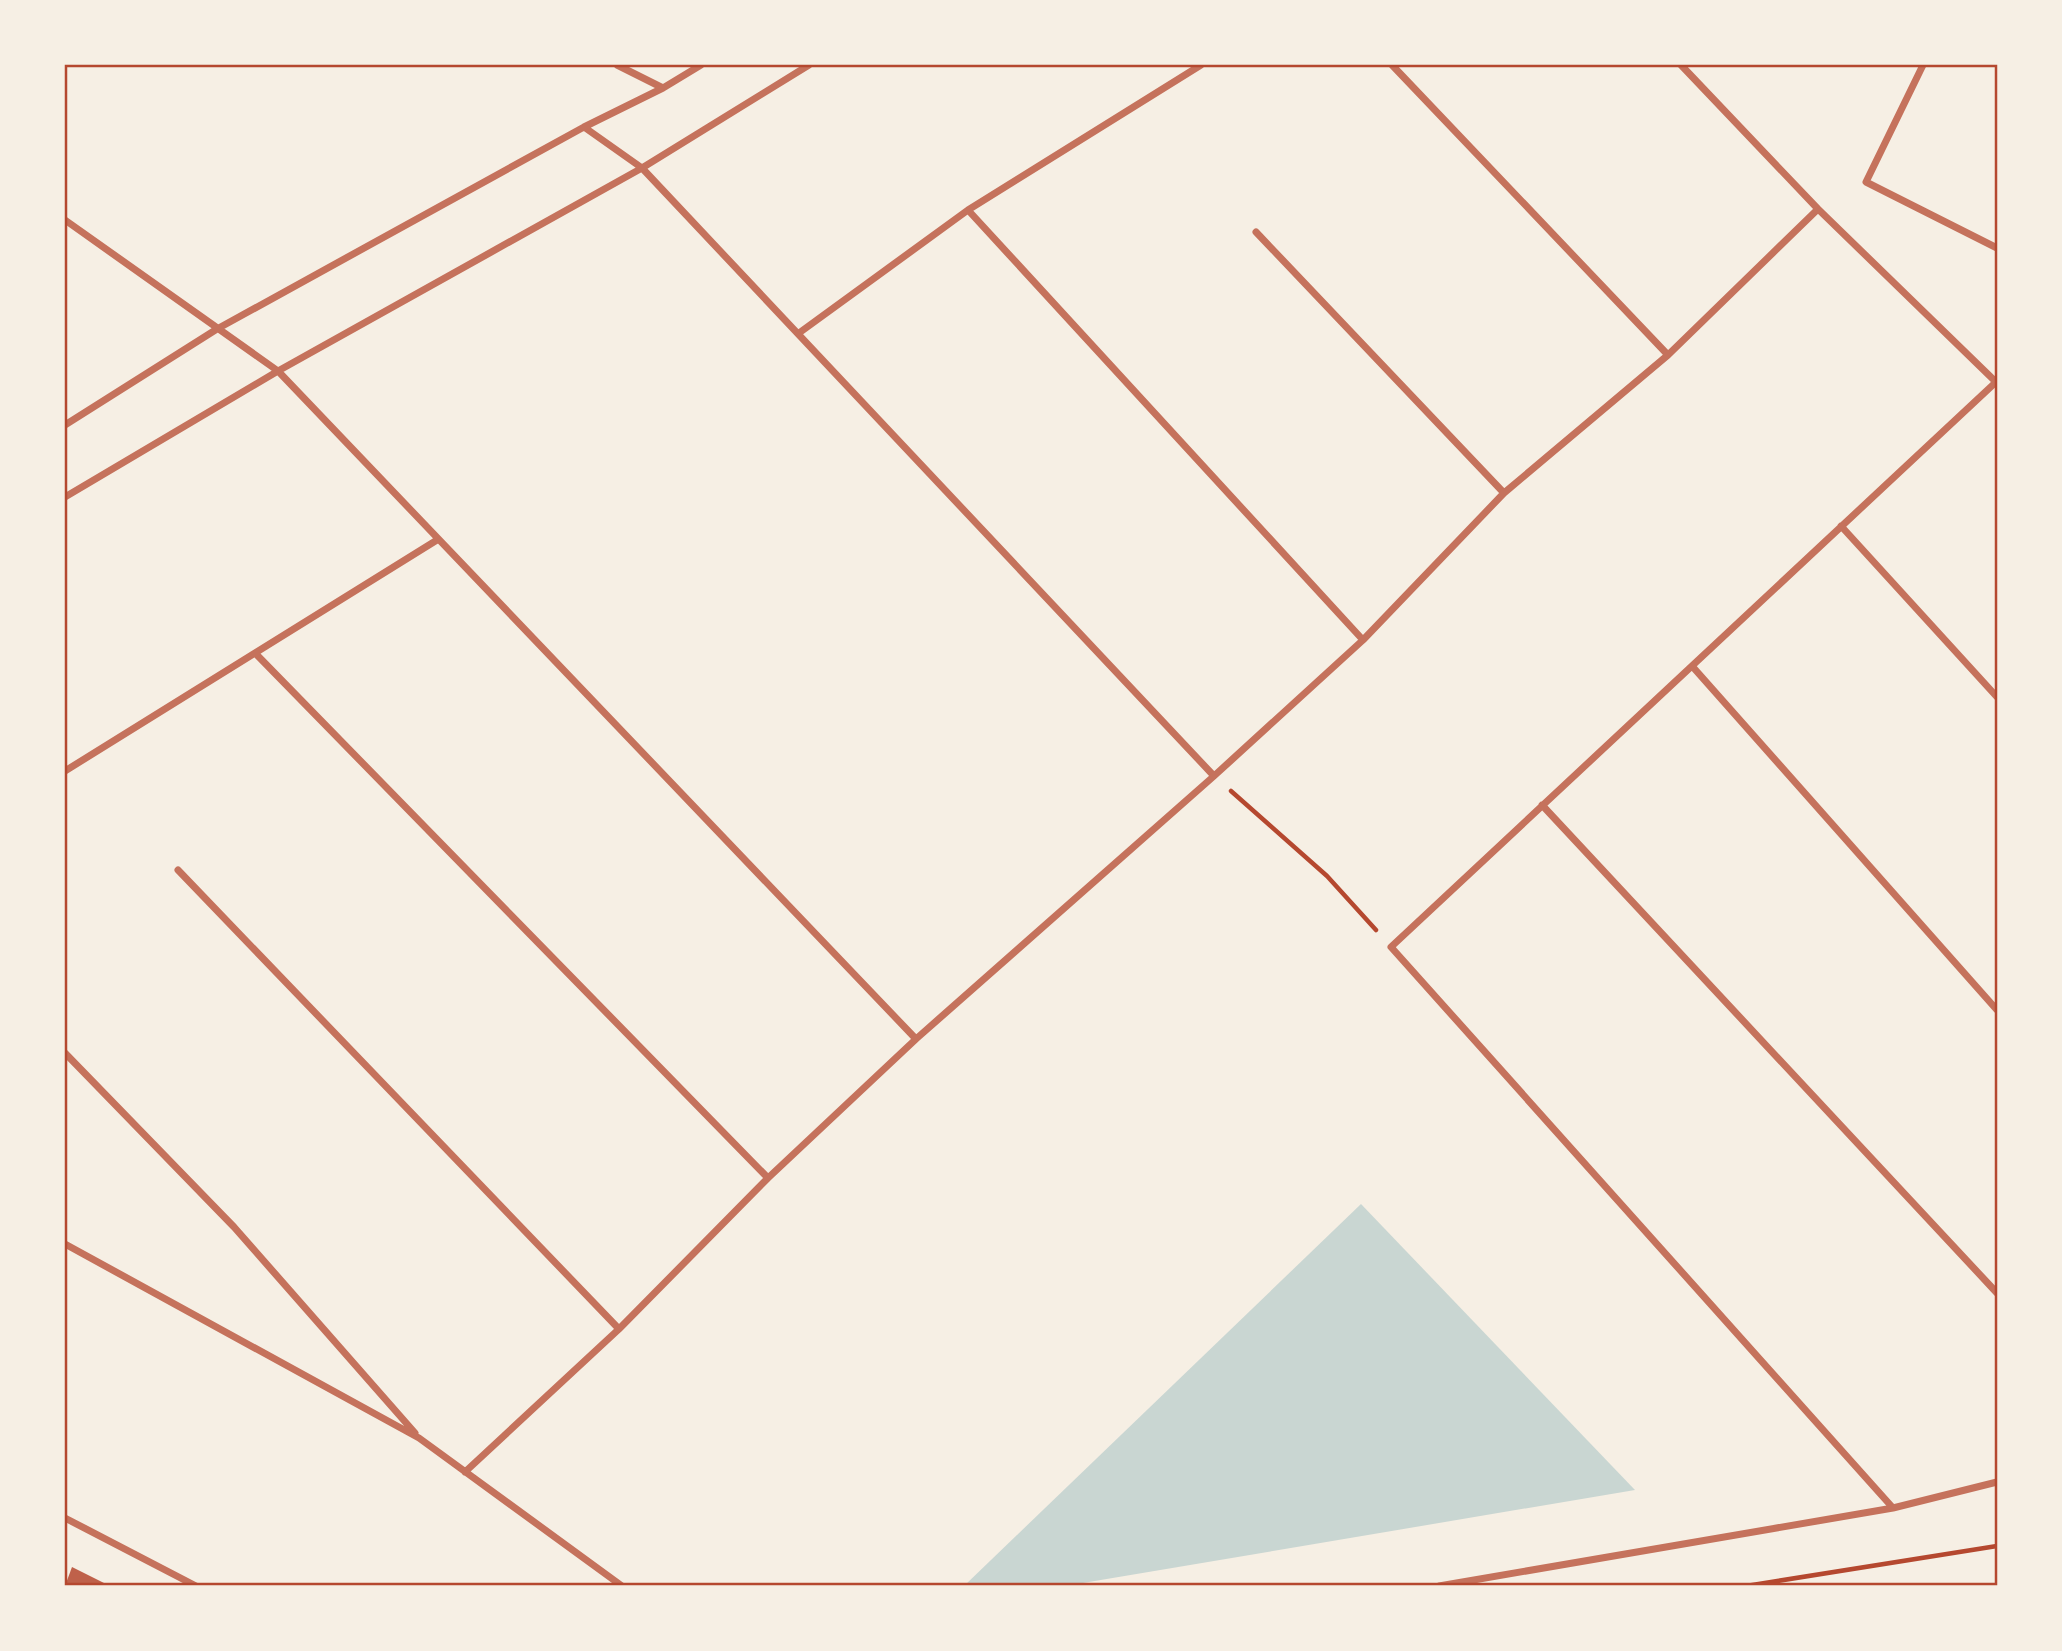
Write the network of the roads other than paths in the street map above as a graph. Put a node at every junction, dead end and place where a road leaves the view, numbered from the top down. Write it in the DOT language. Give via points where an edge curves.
graph roads {
  1 [pos="617,65"];
  2 [pos="701,65"];
  3 [pos="809,65"];
  4 [pos="1201,65"];
  5 [pos="1392,65"];
  6 [pos="1681,65"];
  7 [pos="1923,65"];
  8 [pos="663,88"];
  9 [pos="584,127"];
  10 [pos="642,168"];
  11 [pos="1818,209"];
  12 [pos="968,211"];
  13 [pos="65,220"];
  14 [pos="1256,232"];
  15 [pos="1997,248"];
  16 [pos="217,329"];
  17 [pos="799,333"];
  18 [pos="1668,355"];
  19 [pos="278,372"];
  20 [pos="1997,382"];
  21 [pos="65,425"];
  22 [pos="1504,493"];
  23 [pos="65,496"];
  24 [pos="1841,526"];
  25 [pos="437,540"];
  26 [pos="1363,640"];
  27 [pos="256,654"];
  28 [pos="1692,666"];
  29 [pos="1997,697"];
  30 [pos="65,771"];
  31 [pos="1214,776"];
  32 [pos="1542,805"];
  33 [pos="178,870"];
  34 [pos="1997,1010"];
  35 [pos="916,1039"];
  36 [pos="65,1052"];
  37 [pos="768,1178"];
  38 [pos="65,1244"];
  39 [pos="1997,1293"];
  40 [pos="620,1329"];
  41 [pos="419,1438"];
  42 [pos="465,1472"];
  43 [pos="1996,1479"];
  44 [pos="1893,1508"];
  45 [pos="65,1518"];
  46 [pos="196,1586"];
  47 [pos="622,1586"];
  48 [pos="1439,1586"];
  1 -- 8 [label="street"];
  2 -- 8 [label="street"];
  3 -- 10 [label="street"];
  4 -- 12 [label="street"];
  5 -- 18 [label="street"];
  6 -- 11 [label="street"];
  7 -- 15 [label="street" via="1866,182"];
  8 -- 9 [label="street"];
  9 -- 10 [label="street"];
  9 -- 16 [label="street"];
  10 -- 17 [label="street"];
  10 -- 19 [label="street"];
  11 -- 18 [label="street"];
  11 -- 20 [label="street"];
  12 -- 17 [label="street"];
  12 -- 26 [label="street"];
  13 -- 16 [label="street"];
  14 -- 22 [label="street"];
  16 -- 19 [label="street"];
  16 -- 21 [label="street"];
  17 -- 31 [label="street"];
  18 -- 22 [label="street"];
  19 -- 23 [label="street"];
  19 -- 25 [label="street"];
  20 -- 24 [label="street"];
  22 -- 26 [label="street"];
  24 -- 28 [label="street"];
  24 -- 29 [label="street"];
  25 -- 27 [label="street"];
  25 -- 35 [label="street"];
  26 -- 31 [label="street"];
  27 -- 30 [label="street"];
  27 -- 37 [label="street"];
  28 -- 32 [label="street"];
  28 -- 34 [label="street"];
  31 -- 35 [label="street"];
  32 -- 39 [label="street"];
  32 -- 44 [label="street" via="1391,947"];
  33 -- 40 [label="street"];
  35 -- 37 [label="street"];
  36 -- 41 [label="street" via="234,1227"];
  37 -- 40 [label="street"];
  38 -- 41 [label="street"];
  40 -- 42 [label="street"];
  41 -- 42 [label="street"];
  42 -- 47 [label="street"];
  43 -- 44 [label="street"];
  44 -- 48 [label="street"];
  45 -- 46 [label="street"];
}
